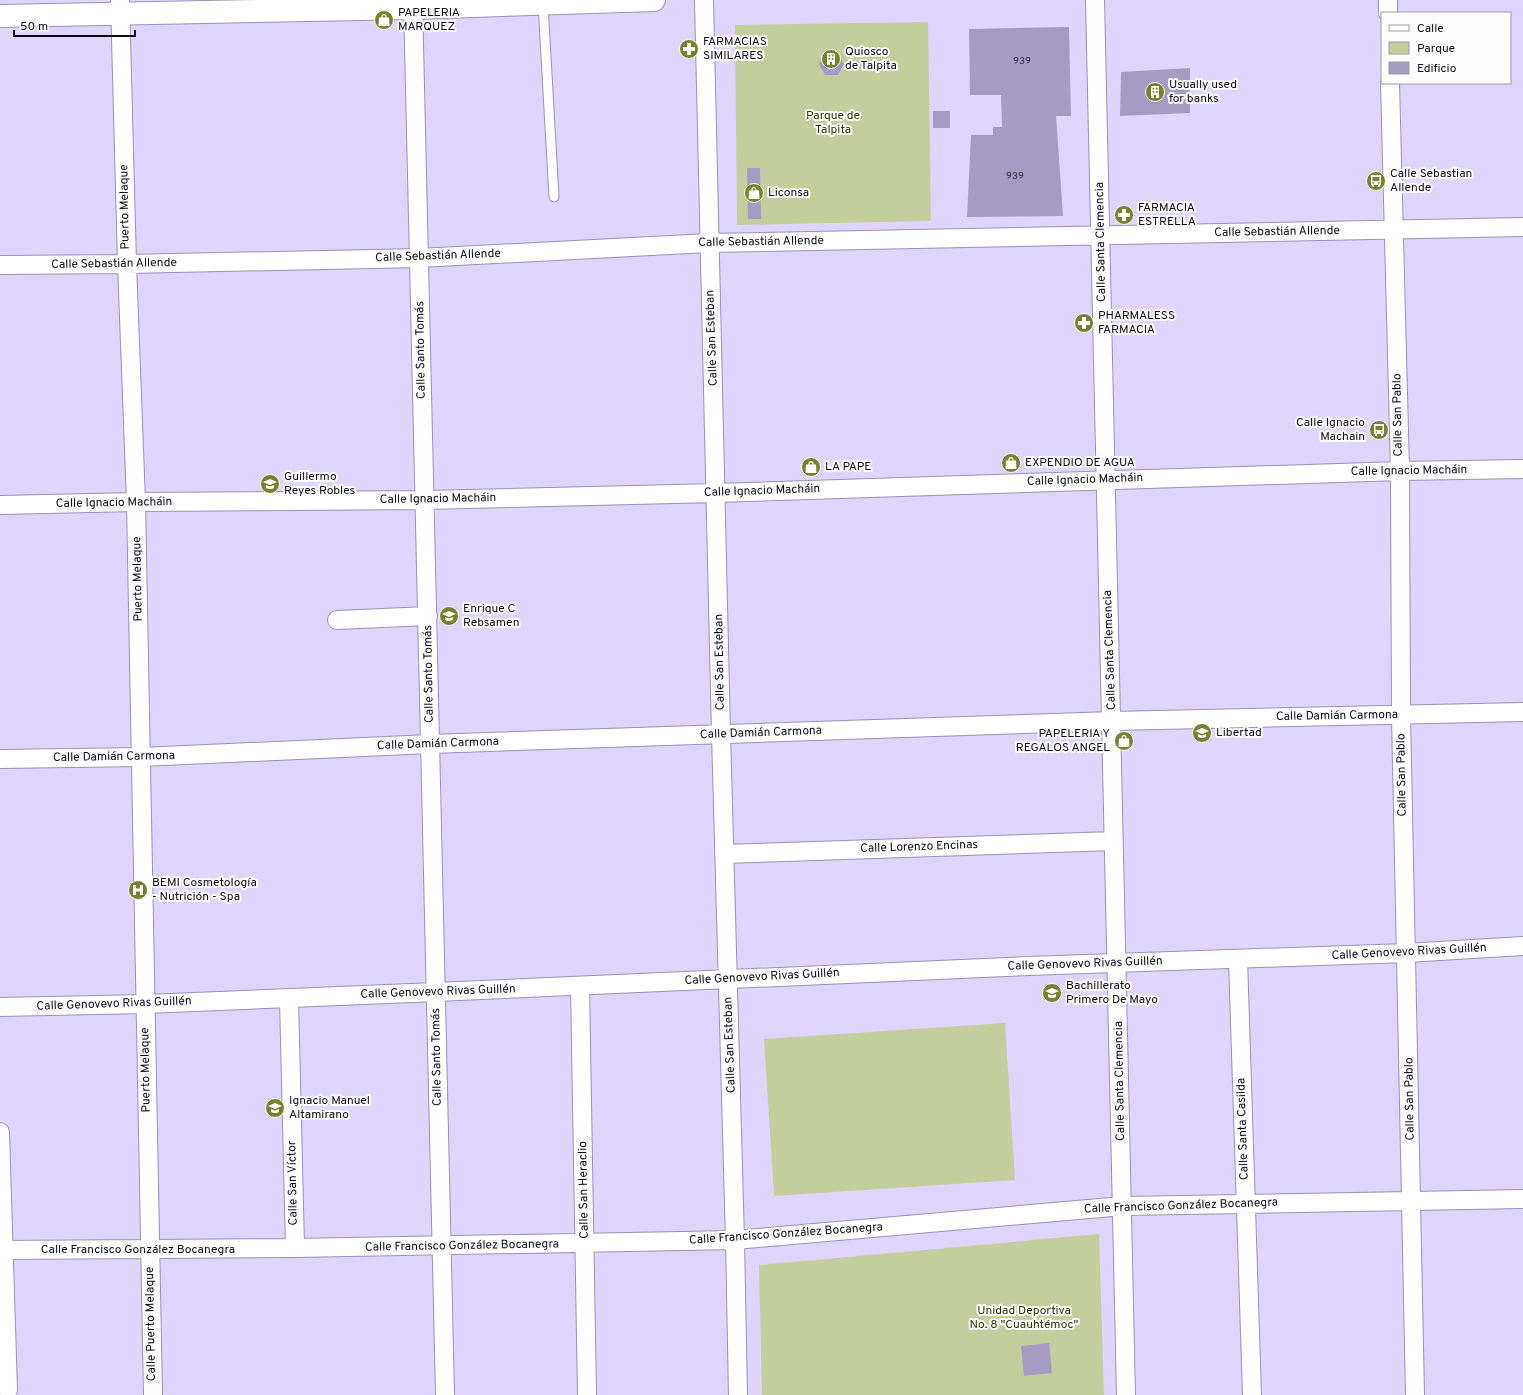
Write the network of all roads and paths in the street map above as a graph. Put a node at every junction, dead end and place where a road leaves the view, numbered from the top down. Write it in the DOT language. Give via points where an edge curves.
graph roads {
  1 [pos="654,0"];
  2 [pos="704,0"];
  3 [pos="1095,0"];
  4 [pos="1388,0"];
  5 [pos="414,4"];
  6 [pos="543,4"];
  7 [pos="120,7"];
  8 [pos="1388,12"];
  9 [pos="0,16"];
  10 [pos="1390,84"];
  11 [pos="554,197"];
  12 [pos="1523,227"];
  13 [pos="1394,230"];
  14 [pos="1101,236"];
  15 [pos="709,243"];
  16 [pos="419,258"];
  17 [pos="127,264"];
  18 [pos="0,265"];
  19 [pos="1523,469"];
  20 [pos="1400,471"];
  21 [pos="1106,480"];
  22 [pos="716,493"];
  23 [pos="425,500"];
  24 [pos="136,502"];
  25 [pos="0,505"];
  26 [pos="428,616"];
  27 [pos="337,620"];
  28 [pos="1523,712"];
  29 [pos="1401,715"];
  30 [pos="1112,721"];
  31 [pos="721,734"];
  32 [pos="430,744"];
  33 [pos="141,757"];
  34 [pos="0,759"];
  35 [pos="1114,841"];
  36 [pos="724,854"];
  37 [pos="1523,946"];
  38 [pos="1406,953"];
  39 [pos="1238,959"];
  40 [pos="1117,962"];
  41 [pos="728,978"];
  42 [pos="580,986"];
  43 [pos="436,992"];
  44 [pos="289,998"];
  45 [pos="145,1004"];
  46 [pos="0,1007"];
  47 [pos="0,1132"];
  48 [pos="148,1157"];
  49 [pos="1523,1199"];
  50 [pos="1412,1202"];
  51 [pos="1246,1203"];
  52 [pos="1123,1206"];
  53 [pos="736,1240"];
  54 [pos="585,1244"];
  55 [pos="442,1246"];
  56 [pos="295,1248"];
  57 [pos="2,1250"];
  58 [pos="149,1250"];
  59 [pos="8,1390"];
  60 [pos="153,1395"];
  61 [pos="445,1395"];
  62 [pos="587,1395"];
  63 [pos="738,1395"];
  64 [pos="1126,1395"];
  65 [pos="1252,1395"];
  66 [pos="1415,1395"];
  1 -- 6 [label="street"];
  2 -- 15 [label="street, Calle San Esteban"];
  3 -- 14 [label="street, Calle Santa Clemencia"];
  4 -- 8 [label="street"];
  5 -- 6 [label="street"];
  5 -- 7 [label="street"];
  5 -- 16 [label="street, Calle Santo Tomás"];
  6 -- 11 [label="lane"];
  7 -- 9 [label="street"];
  7 -- 17 [label="street, Puerto Melaque"];
  10 -- 13 [label="street, Calle San Pablo"];
  12 -- 13 [label="street, Calle Sebastián Allende"];
  13 -- 14 [label="street, Calle Sebastián Allende"];
  13 -- 20 [label="street, Calle San Pablo"];
  14 -- 15 [label="street, Calle Sebastián Allende"];
  14 -- 21 [label="street, Calle Santa Clemencia"];
  15 -- 16 [label="street, Calle Sebastián Allende"];
  15 -- 22 [label="street, Calle San Esteban"];
  16 -- 17 [label="street, Calle Sebastián Allende"];
  16 -- 23 [label="street, Calle Santo Tomás"];
  17 -- 18 [label="street, Calle Sebastián Allende"];
  17 -- 24 [label="street, Puerto Melaque"];
  19 -- 20 [label="street, Calle Ignacio Macháin"];
  20 -- 21 [label="street, Calle Ignacio Macháin"];
  20 -- 29 [label="street, Calle San Pablo"];
  21 -- 22 [label="street, Calle Ignacio Macháin"];
  21 -- 30 [label="street, Calle Santa Clemencia"];
  22 -- 23 [label="street, Calle Ignacio Macháin"];
  22 -- 31 [label="street, Calle San Esteban"];
  23 -- 24 [label="street, Calle Ignacio Macháin"];
  23 -- 26 [label="street, Calle Santo Tomás"];
  24 -- 25 [label="street, Calle Ignacio Macháin"];
  24 -- 33 [label="street, Puerto Melaque"];
  26 -- 27 [label="street"];
  26 -- 32 [label="street, Calle Santo Tomás"];
  28 -- 29 [label="street, Calle Damián Carmona"];
  29 -- 30 [label="street, Calle Damián Carmona"];
  29 -- 38 [label="street, Calle San Pablo"];
  30 -- 31 [label="street, Calle Damián Carmona"];
  30 -- 35 [label="street, Calle Santa Clemencia"];
  31 -- 32 [label="street, Calle Damián Carmona"];
  31 -- 36 [label="street, Calle San Esteban"];
  32 -- 33 [label="street, Calle Damián Carmona"];
  32 -- 43 [label="street, Calle Santo Tomás"];
  33 -- 34 [label="street, Calle Damián Carmona"];
  33 -- 45 [label="street, Puerto Melaque"];
  35 -- 36 [label="street, Calle Lorenzo Encinas"];
  35 -- 40 [label="street, Calle Santa Clemencia"];
  36 -- 41 [label="street, Calle San Esteban"];
  37 -- 38 [label="street, Calle Genovevo Rivas Guillén"];
  38 -- 39 [label="street, Calle Genovevo Rivas Guillén"];
  38 -- 50 [label="street, Calle San Pablo"];
  39 -- 40 [label="street, Calle Genovevo Rivas Guillén"];
  39 -- 51 [label="street, Calle Santa Casilda"];
  40 -- 41 [label="street, Calle Genovevo Rivas Guillén"];
  40 -- 52 [label="street, Calle Santa Clemencia"];
  41 -- 42 [label="street, Calle Genovevo Rivas Guillén"];
  41 -- 53 [label="street, Calle San Esteban"];
  42 -- 43 [label="street, Calle Genovevo Rivas Guillén"];
  42 -- 54 [label="street, Calle San Heraclio"];
  43 -- 44 [label="street, Calle Genovevo Rivas Guillén"];
  43 -- 55 [label="street, Calle Santo Tomás"];
  44 -- 45 [label="street, Calle Genovevo Rivas Guillén"];
  44 -- 56 [label="street, Calle San Víctor"];
  45 -- 46 [label="street, Calle Genovevo Rivas Guillén"];
  45 -- 48 [label="street, Puerto Melaque"];
  47 -- 57 [label="street"];
  48 -- 58 [label="street, Calle Puerto Melaque"];
  49 -- 50 [label="street, Calle Francisco González Bocanegra"];
  50 -- 51 [label="street, Calle Francisco González Bocanegra"];
  50 -- 66 [label="street, Calle San Pablo"];
  51 -- 52 [label="street, Calle Francisco González Bocanegra"];
  51 -- 65 [label="street, Calle Santa Casilda"];
  52 -- 53 [label="street, Calle Francisco González Bocanegra"];
  52 -- 64 [label="street, Calle Santa Clemencia"];
  53 -- 54 [label="street, Calle Francisco González Bocanegra"];
  53 -- 63 [label="street, Calle San Esteban"];
  54 -- 55 [label="street, Calle Francisco González Bocanegra"];
  54 -- 62 [label="street, Calle San Heraclio"];
  55 -- 56 [label="street, Calle Francisco González Bocanegra"];
  55 -- 61 [label="street, Calle Santo Tomás"];
  56 -- 58 [label="street, Calle Francisco González Bocanegra"];
  57 -- 58 [label="street, Calle Francisco González Bocanegra"];
  57 -- 59 [label="street"];
  58 -- 60 [label="street, Calle Puerto Melaque"];
}
